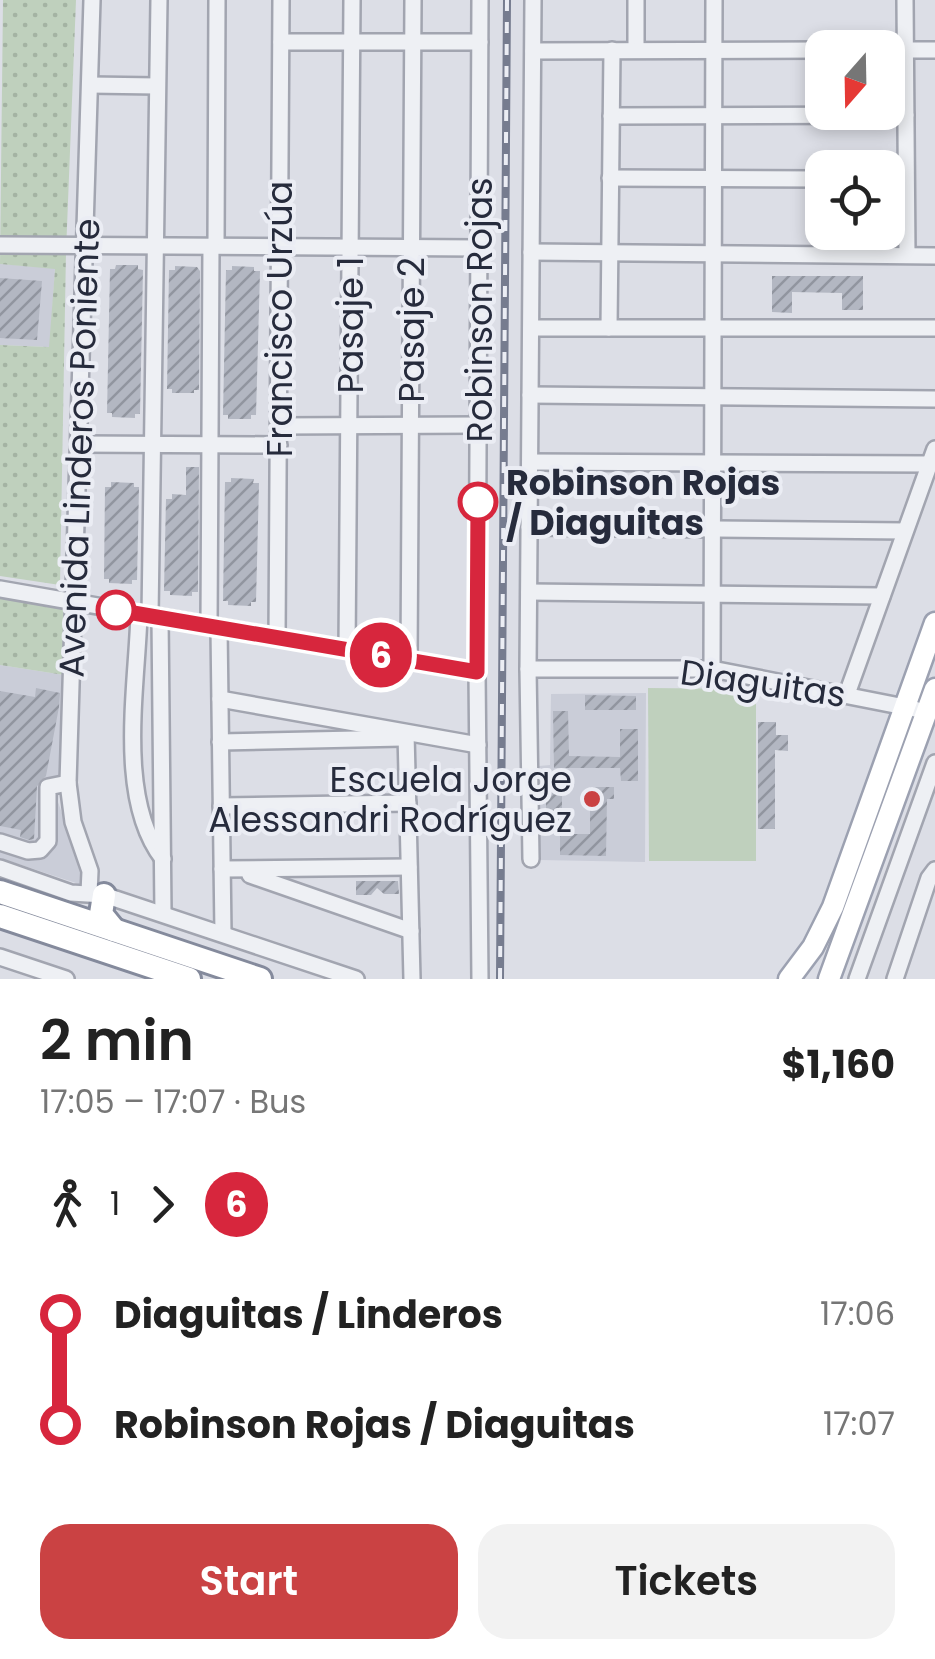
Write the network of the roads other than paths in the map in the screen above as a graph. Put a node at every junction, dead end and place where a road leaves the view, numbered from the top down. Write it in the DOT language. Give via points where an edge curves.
graph roads {
  1 [pos="92,0"];
  2 [pos="159,0"];
  3 [pos="217,0"];
  4 [pos="281,0"];
  5 [pos="352,0"];
  6 [pos="413,0"];
  7 [pos="480,0"];
  8 [pos="533,0"];
  9 [pos="636,0"];
  10 [pos="714,0"];
  11 [pos="905,0"];
  12 [pos="281,42"];
  13 [pos="352,42"];
  14 [pos="413,42"];
  15 [pos="480,42"];
  16 [pos="533,50"];
  17 [pos="612,50"];
  18 [pos="636,50"];
  19 [pos="714,50"];
  20 [pos="805,50"];
  21 [pos="906,50"];
  22 [pos="935,50"];
  23 [pos="90,85"];
  24 [pos="158,86"];
  25 [pos="906,115"];
  26 [pos="611,116"];
  27 [pos="714,116"];
  28 [pos="610,178"];
  29 [pos="714,179"];
  30 [pos="805,180"];
  31 [pos="906,180"];
  32 [pos="0,245"];
  33 [pos="85,246"];
  34 [pos="154,246"];
  35 [pos="214,246"];
  36 [pos="280,247"];
  37 [pos="350,247"];
  38 [pos="412,247"];
  39 [pos="479,248"];
  40 [pos="532,252"];
  41 [pos="610,253"];
  42 [pos="713,254"];
  43 [pos="907,256"];
  44 [pos="935,256"];
  45 [pos="531,328"];
  46 [pos="609,328"];
  47 [pos="713,328"];
  48 [pos="935,328"];
  49 [pos="530,394"];
  50 [pos="713,396"];
  51 [pos="935,399"];
  52 [pos="279,426"];
  53 [pos="349,426"];
  54 [pos="410,426"];
  55 [pos="478,426"];
  56 [pos="79,444"];
  57 [pos="151,444"];
  58 [pos="210,444"];
  59 [pos="279,445"];
  60 [pos="932,456"];
  61 [pos="530,462"];
  62 [pos="712,462"];
  63 [pos="529,527"];
  64 [pos="712,528"];
  65 [pos="905,531"];
  66 [pos="0,589"];
  67 [pos="529,592"];
  68 [pos="712,594"];
  69 [pos="882,596"];
  70 [pos="74,603"];
  71 [pos="150,616"];
  72 [pos="935,624"];
  73 [pos="214,627"];
  74 [pos="277,638"];
  75 [pos="347,650"];
  76 [pos="409,660"];
  77 [pos="528,668"];
  78 [pos="712,669"];
  79 [pos="477,672"];
  80 [pos="935,689"];
  81 [pos="848,694"];
  82 [pos="220,699"];
  83 [pos="905,705"];
  84 [pos="931,714"];
  85 [pos="406,735"];
  86 [pos="220,742"];
  87 [pos="478,745"];
  88 [pos="935,763"];
  89 [pos="68,784"];
  90 [pos="408,803"];
  91 [pos="221,806"];
  92 [pos="0,842"];
  93 [pos="531,858"];
  94 [pos="162,859"];
  95 [pos="409,867"];
  96 [pos="0,868"];
  97 [pos="229,870"];
  98 [pos="935,870"];
  99 [pos="96,894"];
  100 [pos="1,905"];
  101 [pos="163,914"];
  102 [pos="114,930"];
  103 [pos="411,931"];
  104 [pos="223,934"];
  105 [pos="0,957"];
  106 [pos="39,975"];
  107 [pos="863,977"];
  108 [pos="66,979"];
  109 [pos="189,979"];
  110 [pos="260,979"];
  111 [pos="356,979"];
  112 [pos="412,979"];
  113 [pos="480,979"];
  114 [pos="790,979"];
  115 [pos="829,979"];
  116 [pos="895,979"];
  1 -- 23 [label="street, Avenida Linderos Poniente"];
  2 -- 24 [label="street"];
  3 -- 35 [label="street"];
  4 -- 12 [label="street, Francisco Urzúa"];
  5 -- 13 [label="street, Pasaje 1"];
  6 -- 14 [label="street, Pasaje 2"];
  7 -- 15 [label="street, Robinson Rojas"];
  8 -- 16 [label="street"];
  9 -- 18 [label="street"];
  10 -- 19 [label="street"];
  11 -- 21 [label="street"];
  12 -- 13 [label="street"];
  12 -- 36 [label="street, Francisco Urzúa"];
  13 -- 14 [label="street"];
  13 -- 37 [label="street, Pasaje 1"];
  14 -- 15 [label="street"];
  14 -- 38 [label="street, Pasaje 2"];
  15 -- 39 [label="street, Robinson Rojas"];
  16 -- 17 [label="street"];
  16 -- 40 [label="street"];
  17 -- 18 [label="street"];
  17 -- 26 [label="street"];
  18 -- 19 [label="street"];
  19 -- 20 [label="street"];
  19 -- 27 [label="street"];
  21 -- 22 [label="street"];
  21 -- 25 [label="street"];
  23 -- 24 [label="street"];
  23 -- 33 [label="street, Avenida Linderos Poniente"];
  24 -- 34 [label="street"];
  25 -- 27 [label="street"];
  25 -- 31 [label="street"];
  26 -- 27 [label="street"];
  26 -- 28 [label="street"];
  27 -- 29 [label="street"];
  28 -- 29 [label="street"];
  28 -- 41 [label="street"];
  29 -- 30 [label="street"];
  29 -- 42 [label="street"];
  31 -- 43 [label="street"];
  32 -- 33 [label="street"];
  33 -- 34 [label="street"];
  33 -- 56 [label="street, Avenida Linderos Poniente"];
  34 -- 35 [label="street"];
  34 -- 57 [label="street"];
  35 -- 36 [label="street"];
  35 -- 58 [label="street"];
  36 -- 37 [label="street"];
  36 -- 52 [label="street, Francisco Urzúa"];
  37 -- 38 [label="street"];
  37 -- 53 [label="street, Pasaje 1"];
  38 -- 39 [label="street"];
  38 -- 54 [label="street, Pasaje 2"];
  39 -- 55 [label="street, Robinson Rojas"];
  40 -- 41 [label="street"];
  40 -- 45 [label="street"];
  41 -- 42 [label="street"];
  41 -- 46 [label="street"];
  42 -- 43 [label="street"];
  42 -- 47 [label="street"];
  43 -- 44 [label="street"];
  45 -- 46 [label="street"];
  45 -- 49 [label="street"];
  46 -- 47 [label="street"];
  47 -- 48 [label="street"];
  47 -- 50 [label="street"];
  49 -- 50 [label="street"];
  49 -- 61 [label="street"];
  50 -- 51 [label="street"];
  50 -- 62 [label="street"];
  52 -- 53 [label="street"];
  52 -- 59 [label="street, Francisco Urzúa"];
  53 -- 54 [label="street"];
  53 -- 75 [label="street, Pasaje 1"];
  54 -- 55 [label="street"];
  54 -- 76 [label="street, Pasaje 2"];
  55 -- 79 [label="street, Robinson Rojas"];
  56 -- 57 [label="street"];
  56 -- 70 [label="street, Avenida Linderos Poniente"];
  57 -- 58 [label="street"];
  57 -- 71 [label="street"];
  58 -- 59 [label="street"];
  58 -- 73 [label="street"];
  59 -- 74 [label="street, Francisco Urzúa"];
  60 -- 62 [label="street"];
  60 -- 65 [label="street"];
  61 -- 62 [label="street"];
  61 -- 63 [label="street"];
  62 -- 64 [label="street"];
  63 -- 64 [label="street"];
  63 -- 67 [label="street"];
  64 -- 65 [label="street"];
  64 -- 68 [label="street"];
  65 -- 69 [label="street"];
  66 -- 70 [label="street"];
  67 -- 68 [label="street"];
  67 -- 77 [label="street"];
  68 -- 69 [label="street"];
  68 -- 78 [label="street"];
  69 -- 81 [label="street"];
  70 -- 71 [label="street"];
  70 -- 89 [label="street, Avenida Linderos Poniente"];
  71 -- 73 [label="street"];
  71 -- 94 [label="street"];
  71 -- 94 [label="street" via="134,788 146,833"];
  72 -- 83 [label="main road"];
  73 -- 74 [label="street"];
  73 -- 82 [label="street"];
  74 -- 75 [label="street"];
  75 -- 76 [label="street"];
  76 -- 79 [label="street"];
  77 -- 78 [label="street, Diaguitas"];
  77 -- 93 [label="street"];
  78 -- 81 [label="street, Diaguitas"];
  79 -- 87 [label="street, Robinson Rojas"];
  80 -- 84 [label="main road"];
  81 -- 83 [label="street, Diaguitas"];
  82 -- 85 [label="street"];
  82 -- 86 [label="street"];
  83 -- 84 [label="street, Diaguitas"];
  83 -- 114 [label="main road" via="833,907"];
  84 -- 115 [label="main road"];
  85 -- 86 [label="street"];
  85 -- 87 [label="street"];
  85 -- 90 [label="street"];
  86 -- 91 [label="street"];
  87 -- 113 [label="street, Robinson Rojas"];
  88 -- 107 [label="street"];
  89 -- 92 [label="street" via="48,787 48,840 40,850"];
  89 -- 99 [label="street, Avenida Linderos Poniente" via="72,822"];
  90 -- 91 [label="street"];
  90 -- 95 [label="street"];
  91 -- 97 [label="street"];
  94 -- 101 [label="street"];
  95 -- 97 [label="street"];
  95 -- 103 [label="street"];
  96 -- 99 [label="street" via="72,893"];
  97 -- 103 [label="street"];
  97 -- 104 [label="street"];
  98 -- 116 [label="street"];
  99 -- 101 [label="street"];
  99 -- 102 [label="highway"];
  100 -- 102 [label="highway"];
  100 -- 109 [label="highway"];
  101 -- 104 [label="street"];
  102 -- 110 [label="highway"];
  103 -- 112 [label="street"];
  104 -- 111 [label="street"];
  105 -- 106 [label="street"];
  106 -- 108 [label="street"];
}
